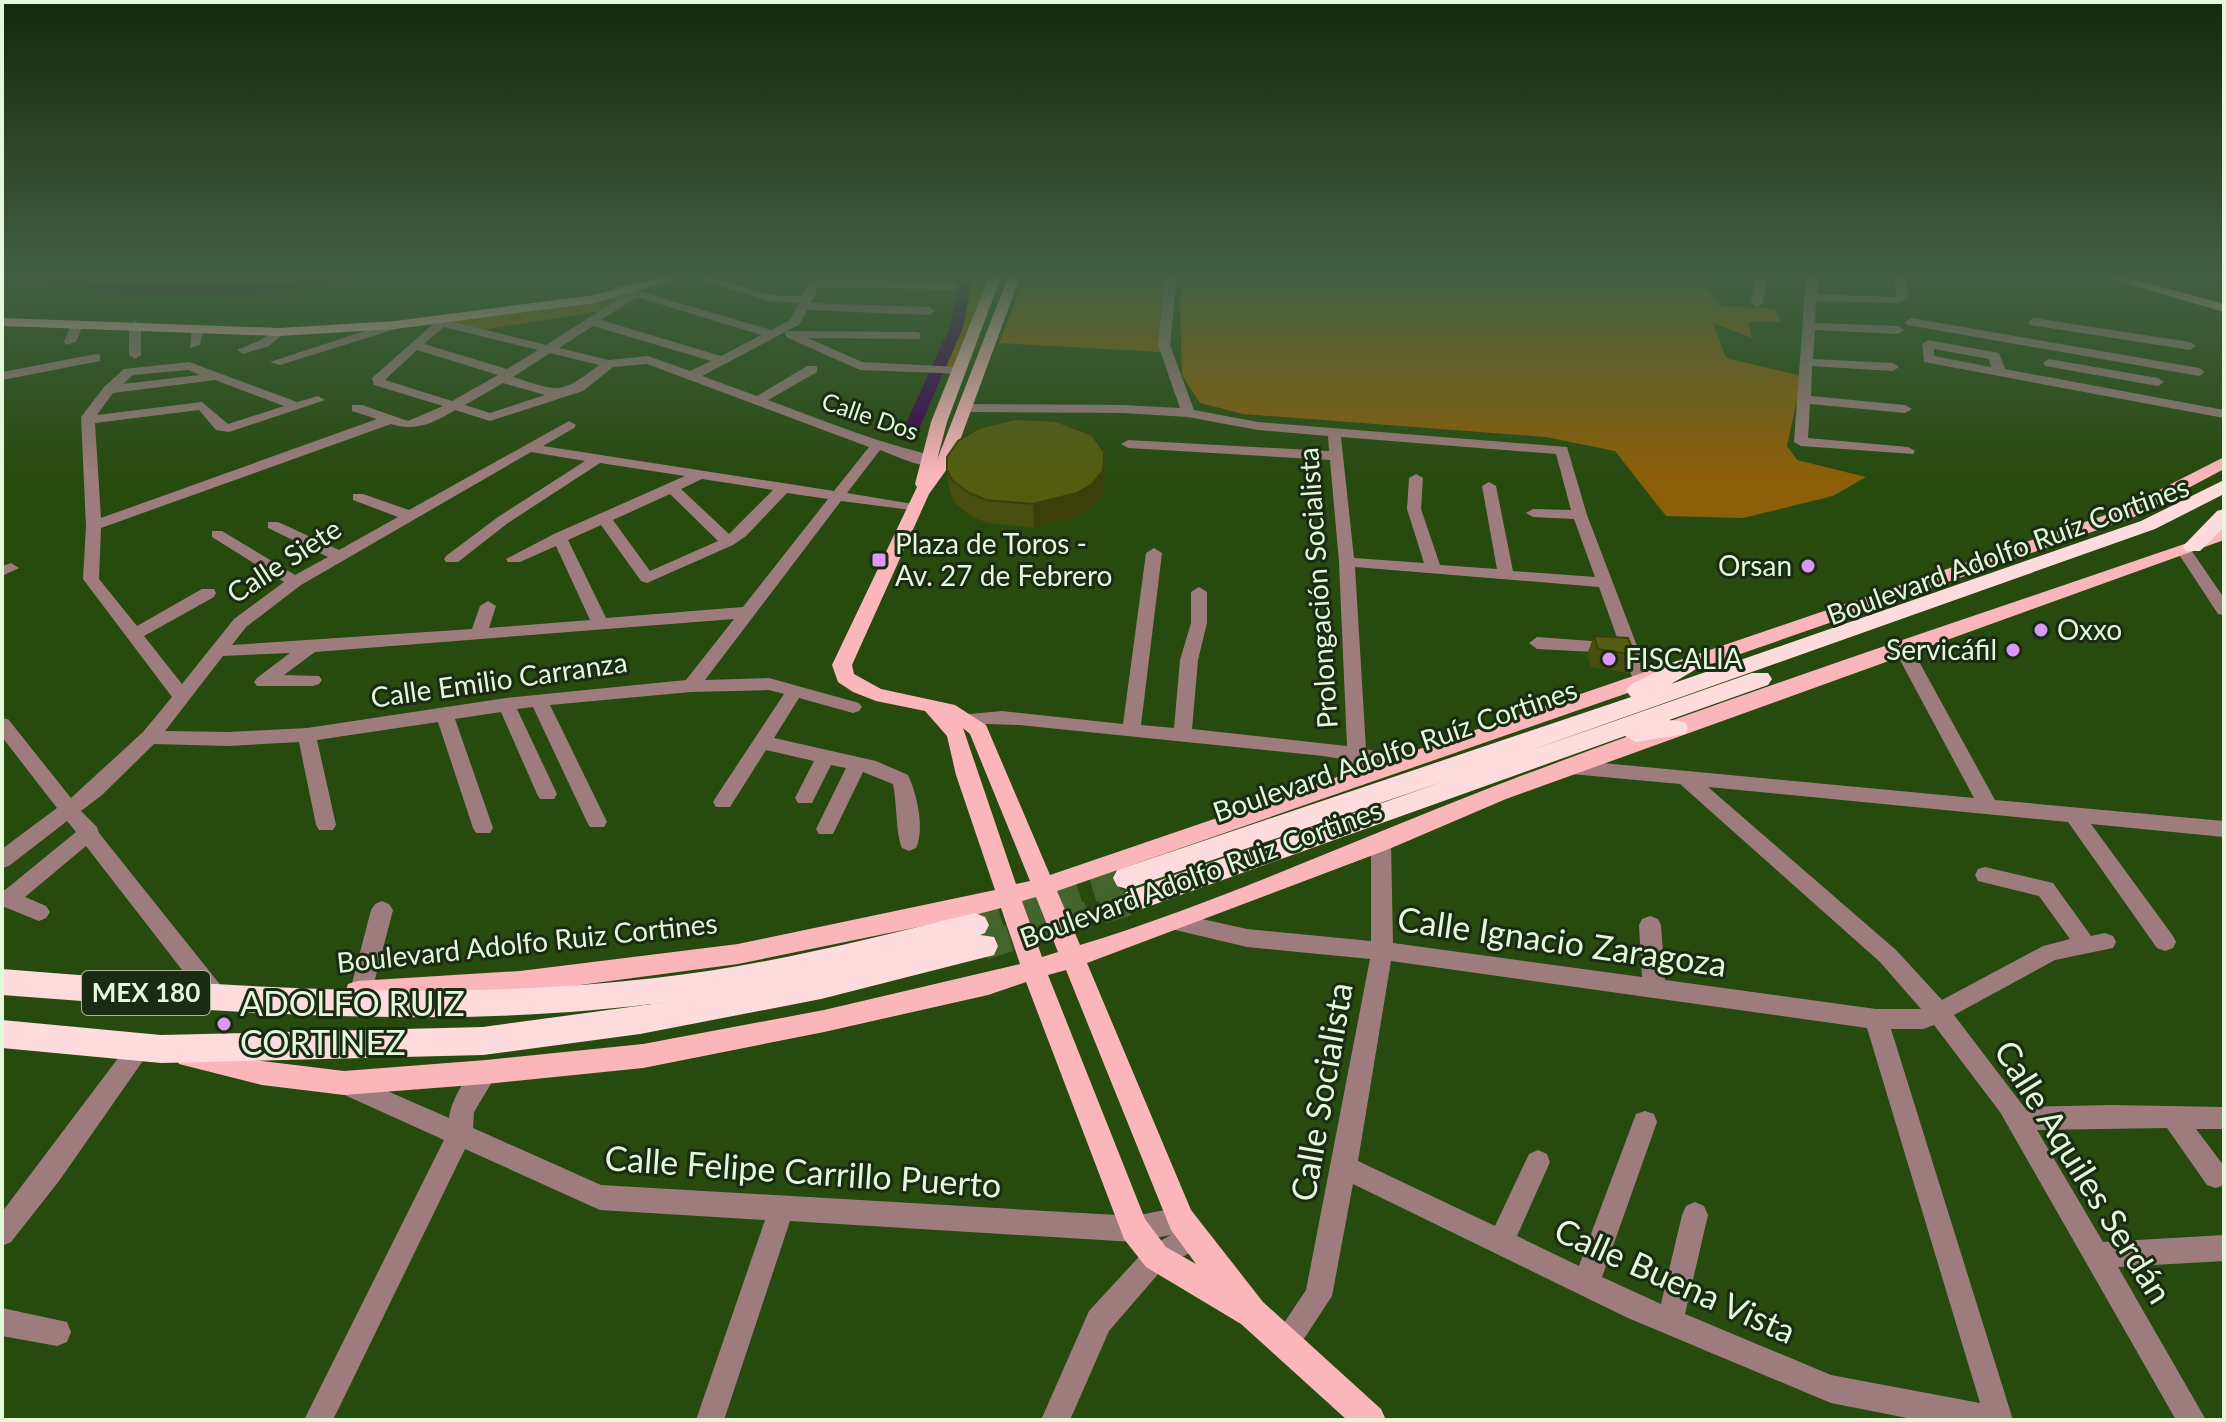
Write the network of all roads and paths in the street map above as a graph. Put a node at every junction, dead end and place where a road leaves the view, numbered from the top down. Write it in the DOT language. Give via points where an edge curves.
graph roads {
  1 [pos="135,343"];
  2 [pos="264,343"];
  3 [pos="336,343"];
  4 [pos="419,343"];
  5 [pos="523,343"];
  6 [pos="556,343"];
  7 [pos="666,343"];
  8 [pos="758,343"];
  9 [pos="805,343"];
  10 [pos="970,343"];
  11 [pos="990,343"];
  12 [pos="1164,343"];
  13 [pos="1807,343"];
  14 [pos="2040,343"];
  15 [pos="2042,343"];
  16 [pos="2082,343"];
  17 [pos="2134,343"];
  18 [pos="2173,343"];
  19 [pos="416,346"];
  20 [pos="2190,346"];
  21 [pos="243,350"];
  22 [pos="546,350"];
  23 [pos="2085,353"];
  24 [pos="135,355"];
  25 [pos="96,358"];
  26 [pos="722,360"];
  27 [pos="276,362"];
  28 [pos="1806,362"];
  29 [pos="2049,363"];
  30 [pos="2145,363"];
  31 [pos="609,364"];
  32 [pos="1893,367"];
  33 [pos="812,369"];
  34 [pos="959,371"];
  35 [pos="1999,372"];
  36 [pos="2199,372"];
  37 [pos="693,375"];
  38 [pos="2,376"];
  39 [pos="506,376"];
  40 [pos="215,377"];
  41 [pos="2051,382"];
  42 [pos="2158,382"];
  43 [pos="109,390"];
  44 [pos="560,395"];
  45 [pos="1802,399"];
  46 [pos="318,400"];
  47 [pos="759,400"];
  48 [pos="2165,402"];
  49 [pos="295,406"];
  50 [pos="451,407"];
  51 [pos="357,408"];
  52 [pos="967,408"];
  53 [pos="1905,409"];
  54 [pos="1188,413"];
  55 [pos="2224,414"];
  56 [pos="391,419"];
  57 [pos="88,420"];
  58 [pos="569,425"];
  59 [pos="1334,431"];
  60 [pos="1128,444"];
  61 [pos="877,445"];
  62 [pos="530,448"];
  63 [pos="1908,451"];
  64 [pos="1336,456"];
  65 [pos="597,459"];
  66 [pos="935,461"];
  67 [pos="2224,462"];
  68 [pos="700,475"];
  69 [pos="1416,478"];
  70 [pos="1489,486"];
  71 [pos="2224,486"];
  72 [pos="672,488"];
  73 [pos="783,488"];
  74 [pos="839,496"];
  75 [pos="358,497"];
  76 [pos="918,501"];
  77 [pos="2194,504"];
  78 [pos="2224,506"];
  79 [pos="1533,513"];
  80 [pos="2126,514"];
  81 [pos="1580,515"];
  82 [pos="2224,515"];
  83 [pos="410,516"];
  84 [pos="604,518"];
  85 [pos="273,525"];
  86 [pos="94,526"];
  87 [pos="2224,533"];
  88 [pos="217,534"];
  89 [pos="559,537"];
  90 [pos="728,542"];
  91 [pos="2188,548"];
  92 [pos="1154,553"];
  93 [pos="339,556"];
  94 [pos="452,559"];
  95 [pos="514,559"];
  96 [pos="1347,562"];
  97 [pos="1434,569"];
  98 [pos="1506,575"];
  99 [pos="295,582"];
  100 [pos="1606,583"];
  101 [pos="1199,592"];
  102 [pos="208,593"];
  103 [pos="488,606"];
  104 [pos="2224,610"];
  105 [pos="750,612"];
  106 [pos="601,625"];
  107 [pos="136,634"];
  108 [pos="478,635"];
  109 [pos="1537,643"];
  110 [pos="310,647"];
  111 [pos="1902,647"];
  112 [pos="1629,648"];
  113 [pos="216,651"];
  114 [pos="1685,666"];
  115 [pos="313,680"];
  116 [pos="1641,680"];
  117 [pos="691,686"];
  118 [pos="795,691"];
  119 [pos="182,697"];
  120 [pos="539,700"];
  121 [pos="506,704"];
  122 [pos="853,707"];
  123 [pos="444,714"];
  124 [pos="960,722"];
  125 [pos="2,724"];
  126 [pos="1676,728"];
  127 [pos="1131,731"];
  128 [pos="1586,731"];
  129 [pos="307,735"];
  130 [pos="1182,736"];
  131 [pos="150,737"];
  132 [pos="760,742"];
  133 [pos="1355,753"];
  134 [pos="825,757"];
  135 [pos="1401,763"];
  136 [pos="857,766"];
  137 [pos="1571,767"];
  138 [pos="1358,778"];
  139 [pos="1686,779"];
  140 [pos="547,794"];
  141 [pos="805,798"];
  142 [pos="723,802"];
  143 [pos="1989,807"];
  144 [pos="70,808"];
  145 [pos="2075,816"];
  146 [pos="597,822"];
  147 [pos="326,825"];
  148 [pos="483,828"];
  149 [pos="826,829"];
  150 [pos="2224,829"];
  151 [pos="90,832"];
  152 [pos="909,843"];
  153 [pos="1381,843"];
  154 [pos="2,860"];
  155 [pos="1985,875"];
  156 [pos="1043,886"];
  157 [pos="1132,889"];
  158 [pos="1008,896"];
  159 [pos="5,898"];
  160 [pos="382,910"];
  161 [pos="39,912"];
  162 [pos="1175,922"];
  163 [pos="1650,925"];
  164 [pos="2165,942"];
  165 [pos="1382,951"];
  166 [pos="1071,959"];
  167 [pos="1034,970"];
  168 [pos="2,982"];
  169 [pos="1654,988"];
  170 [pos="361,991"];
  171 [pos="218,999"];
  172 [pos="290,999"];
  173 [pos="1939,1013"];
  174 [pos="1876,1019"];
  175 [pos="2,1034"];
  176 [pos="150,1049"];
  177 [pos="486,1072"];
  178 [pos="344,1083"];
  179 [pos="2173,1117"];
  180 [pos="2224,1118"];
  181 [pos="2018,1119"];
  182 [pos="1645,1122"];
  183 [pos="460,1133"];
  184 [pos="1538,1162"];
  185 [pos="1344,1167"];
  186 [pos="2216,1176"];
  187 [pos="781,1210"];
  188 [pos="1695,1215"];
  189 [pos="1188,1228"];
  190 [pos="1134,1229"];
  191 [pos="2,1233"];
  192 [pos="1501,1241"];
  193 [pos="2224,1248"];
  194 [pos="2098,1255"];
  195 [pos="1156,1257"];
  196 [pos="1586,1284"];
  197 [pos="1252,1313"];
  198 [pos="1670,1321"];
  199 [pos="2,1322"];
  200 [pos="57,1332"];
  201 [pos="1286,1341"];
  202 [pos="318,1420"];
  203 [pos="710,1420"];
  204 [pos="1055,1420"];
  205 [pos="1370,1420"];
  206 [pos="1991,1420"];
  207 [pos="1999,1420"];
  208 [pos="2192,1420"];
  1 -- 24 [label="street"];
  2 -- 21 [label="street"];
  3 -- 27 [label="street"];
  4 -- 19 [label="street"];
  5 -- 22 [label="street"];
  6 -- 22 [label="street"];
  7 -- 26 [label="street"];
  8 -- 26 [label="street"];
  9 -- 34 [label="street" via="860,366"];
  10 -- 34 [label="main road"];
  11 -- 52 [label="main road"];
  12 -- 54 [label="street"];
  13 -- 28 [label="street"];
  14 -- 29 [label="street"];
  15 -- 23 [label="street"];
  16 -- 23 [label="street"];
  17 -- 30 [label="street"];
  18 -- 20 [label="street"];
  19 -- 39 [label="street"];
  19 -- 50 [label="street" via="379,382"];
  22 -- 31 [label="street"];
  22 -- 39 [label="street"];
  23 -- 30 [label="street"];
  25 -- 38 [label="street"];
  26 -- 37 [label="street"];
  28 -- 32 [label="street"];
  28 -- 45 [label="street"];
  29 -- 41 [label="street"];
  29 -- 42 [label="street"];
  30 -- 36 [label="street"];
  30 -- 42 [label="street"];
  31 -- 37 [label="street, Calle Dos" via="648,360"];
  31 -- 44 [label="street"];
  33 -- 47 [label="street"];
  34 -- 66 [label="main road"];
  35 -- 35 [label="street" via="1995,356 1928,344 1928,359"];
  35 -- 41 [label="street"];
  37 -- 47 [label="street, Calle Dos"];
  39 -- 44 [label="street"];
  39 -- 50 [label="street"];
  40 -- 43 [label="street"];
  40 -- 43 [label="street" via="189,366 129,372"];
  40 -- 49 [label="street"];
  41 -- 48 [label="street"];
  42 -- 48 [label="street"];
  43 -- 57 [label="street"];
  44 -- 50 [label="street" via="490,417"];
  45 -- 53 [label="street"];
  45 -- 63 [label="street" via="1801,442"];
  46 -- 49 [label="street"];
  47 -- 61 [label="street, Calle Dos"];
  48 -- 55 [label="street"];
  49 -- 57 [label="street" via="224,428 202,406"];
  50 -- 56 [label="street" via="408,425"];
  51 -- 56 [label="street"];
  52 -- 54 [label="street"];
  52 -- 66 [label="main road"];
  54 -- 59 [label="street" via="1258,426"];
  56 -- 86 [label="street"];
  57 -- 86 [label="street"];
  58 -- 62 [label="street, Calle Siete"];
  59 -- 64 [label="street, Prolongación Socialista"];
  59 -- 81 [label="street, Prolongación Socialista" via="1562,450"];
  60 -- 64 [label="street"];
  61 -- 66 [label="street, Calle Dos"];
  61 -- 74 [label="street"];
  62 -- 65 [label="street"];
  62 -- 83 [label="street, Calle Siete"];
  64 -- 96 [label="street, Prolongación Socialista"];
  65 -- 68 [label="street"];
  65 -- 94 [label="street"];
  66 -- 76 [label="main road"];
  67 -- 80 [label="main road, Boulevard Adolfo Ruiz Cortines"];
  68 -- 72 [label="street"];
  68 -- 73 [label="street"];
  69 -- 97 [label="street" via="1414,509"];
  70 -- 98 [label="street"];
  71 -- 77 [label="highway, Boulevard Adolfo Ruíz Cortines"];
  72 -- 84 [label="street"];
  72 -- 90 [label="street"];
  73 -- 74 [label="street"];
  73 -- 90 [label="street"];
  74 -- 76 [label="street"];
  74 -- 105 [label="street"];
  75 -- 83 [label="street"];
  76 -- 124 [label="main road" via="842,665 845,677 866,691 932,706"];
  77 -- 80 [label="highway"];
  77 -- 128 [label="highway, Boulevard Adolfo Ruíz Cortines"];
  78 -- 128 [label="highway, Boulevard Adolfo Ruíz Cortines" via="2168,532"];
  79 -- 81 [label="street"];
  80 -- 114 [label="main road, Boulevard Adolfo Ruiz Cortines"];
  81 -- 100 [label="street"];
  82 -- 91 [label="highway"];
  83 -- 93 [label="street, Calle Siete"];
  84 -- 89 [label="street"];
  84 -- 90 [label="street" via="647,578"];
  85 -- 93 [label="street"];
  86 -- 107 [label="street" via="91,579"];
  87 -- 91 [label="main road, Boulevard Adolfo Ruiz Cortines"];
  88 -- 99 [label="street"];
  89 -- 95 [label="street"];
  89 -- 106 [label="street"];
  91 -- 104 [label="street"];
  91 -- 111 [label="main road, Boulevard Adolfo Ruiz Cortines"];
  92 -- 127 [label="street"];
  93 -- 99 [label="street, Calle Siete"];
  96 -- 97 [label="street"];
  96 -- 133 [label="street, Prolongación Socialista"];
  97 -- 98 [label="street"];
  98 -- 100 [label="street"];
  99 -- 113 [label="street, Calle Siete" via="240,623"];
  100 -- 112 [label="street"];
  101 -- 130 [label="street"];
  102 -- 107 [label="street"];
  103 -- 108 [label="street"];
  105 -- 106 [label="street"];
  105 -- 117 [label="street"];
  106 -- 108 [label="street"];
  107 -- 119 [label="street"];
  108 -- 110 [label="street"];
  109 -- 112 [label="street"];
  110 -- 113 [label="street"];
  110 -- 115 [label="street" via="262,683"];
  111 -- 126 [label="main road, Boulevard Adolfo Ruiz Cortines"];
  111 -- 143 [label="street"];
  112 -- 116 [label="street"];
  113 -- 119 [label="street, Calle Siete"];
  114 -- 116 [label="main road, Boulevard Adolfo Ruiz Cortines"];
  114 -- 128 [label="highway"];
  116 -- 135 [label="main road, Boulevard Adolfo Ruiz Cortines"];
  117 -- 118 [label="street, Calle Emilio Carranza" via="769,684"];
  117 -- 120 [label="street, Calle Emilio Carranza"];
  118 -- 122 [label="street, Calle Emilio Carranza"];
  118 -- 132 [label="street"];
  119 -- 131 [label="street, Calle Siete"];
  120 -- 121 [label="street, Calle Emilio Carranza"];
  120 -- 146 [label="street"];
  121 -- 123 [label="street, Calle Emilio Carranza"];
  121 -- 140 [label="street"];
  123 -- 129 [label="street, Calle Emilio Carranza"];
  123 -- 148 [label="street"];
  124 -- 127 [label="street"];
  124 -- 156 [label="main road" via="979,730"];
  124 -- 158 [label="main road"];
  125 -- 144 [label="street"];
  126 -- 128 [label="highway"];
  126 -- 137 [label="main road, Boulevard Adolfo Ruiz Cortines"];
  127 -- 130 [label="street"];
  128 -- 157 [label="highway, Boulevard Adolfo Ruíz Cortines"];
  129 -- 131 [label="street, Calle Emilio Carranza"];
  129 -- 147 [label="street"];
  130 -- 133 [label="street"];
  131 -- 144 [label="street, Calle Siete"];
  132 -- 134 [label="street"];
  132 -- 142 [label="street"];
  133 -- 135 [label="street"];
  133 -- 138 [label="street, Prolongación Socialista"];
  134 -- 136 [label="street"];
  134 -- 141 [label="street"];
  135 -- 138 [label="main road, Boulevard Adolfo Ruiz Cortines"];
  136 -- 149 [label="street"];
  136 -- 152 [label="street" via="887,772 904,783"];
  137 -- 139 [label="street"];
  137 -- 153 [label="main road, Boulevard Adolfo Ruiz Cortines"];
  138 -- 156 [label="main road, Boulevard Adolfo Ruiz Cortines"];
  139 -- 143 [label="street"];
  139 -- 173 [label="street, Calle Aquiles Serdán" via="1888,956"];
  143 -- 145 [label="street"];
  144 -- 151 [label="street"];
  144 -- 154 [label="street, Calle Siete"];
  145 -- 150 [label="street"];
  145 -- 164 [label="street"];
  151 -- 159 [label="street"];
  151 -- 171 [label="street"];
  153 -- 162 [label="main road, Boulevard Adolfo Ruiz Cortines"];
  153 -- 165 [label="street, Calle Socialista"];
  155 -- 173 [label="street, Calle Ignacio Zaragoza" via="2046,889 2095,943 2051,952"];
  156 -- 158 [label="main road, Boulevard Adolfo Ruiz Cortines"];
  156 -- 166 [label="main road"];
  158 -- 167 [label="main road"];
  158 -- 170 [label="main road, Boulevard Adolfo Ruiz Cortines" via="820,940 679,963 520,982"];
  159 -- 161 [label="street"];
  160 -- 170 [label="street"];
  162 -- 165 [label="street, Calle Ignacio Zaragoza" via="1247,938"];
  162 -- 166 [label="main road, Boulevard Adolfo Ruiz Cortines"];
  163 -- 169 [label="street"];
  165 -- 169 [label="street, Calle Ignacio Zaragoza"];
  165 -- 185 [label="street, Calle Socialista"];
  166 -- 167 [label="main road, Boulevard Adolfo Ruiz Cortines"];
  166 -- 189 [label="main road"];
  167 -- 177 [label="main road, Boulevard Adolfo Ruiz Cortines" via="824,1021 643,1056"];
  167 -- 190 [label="main road"];
  168 -- 171 [label="highway, MEX 180"];
  169 -- 174 [label="street, Calle Ignacio Zaragoza"];
  170 -- 172 [label="main road, Boulevard Adolfo Ruiz Cortines"];
  171 -- 172 [label="highway, MEX 180"];
  172 -- 176 [label="highway" via="483,1004 655,991 979,935 821,986 640,1021 483,1041"];
  173 -- 174 [label="street, Calle Ignacio Zaragoza" via="1923,1019"];
  173 -- 181 [label="street, Calle Aquiles Serdán"];
  174 -- 207 [label="street"];
  175 -- 176 [label="highway, MEX 180"];
  176 -- 178 [label="main road, Boulevard Adolfo Ruiz Cortines" via="262,1073"];
  176 -- 191 [label="street"];
  177 -- 178 [label="main road, Boulevard Adolfo Ruiz Cortines"];
  177 -- 183 [label="street" via="462,1109"];
  178 -- 183 [label="street, Calle Felipe Carrillo Puerto"];
  179 -- 180 [label="street"];
  179 -- 181 [label="street"];
  179 -- 186 [label="street"];
  181 -- 194 [label="street, Calle Aquiles Serdán"];
  182 -- 196 [label="street"];
  183 -- 187 [label="street, Calle Felipe Carrillo Puerto" via="600,1197"];
  183 -- 202 [label="street"];
  184 -- 192 [label="street"];
  185 -- 192 [label="street, Calle Buena Vista"];
  185 -- 201 [label="street, Calle Socialista" via="1318,1296"];
  187 -- 190 [label="street, Calle Felipe Carrillo Puerto"];
  187 -- 203 [label="street"];
  188 -- 198 [label="street"];
  189 -- 190 [label="street, Calle Felipe Carrillo Puerto"];
  189 -- 195 [label="street"];
  189 -- 197 [label="main road"];
  190 -- 195 [label="main road"];
  192 -- 196 [label="street, Calle Buena Vista"];
  193 -- 194 [label="street"];
  194 -- 208 [label="street, Calle Aquiles Serdán"];
  195 -- 197 [label="main road"];
  195 -- 204 [label="street" via="1099,1321"];
  196 -- 198 [label="street, Calle Buena Vista"];
  197 -- 201 [label="main road"];
  198 -- 206 [label="street, Calle Buena Vista" via="1831,1389"];
  199 -- 200 [label="street"];
  201 -- 205 [label="main road"];
}
